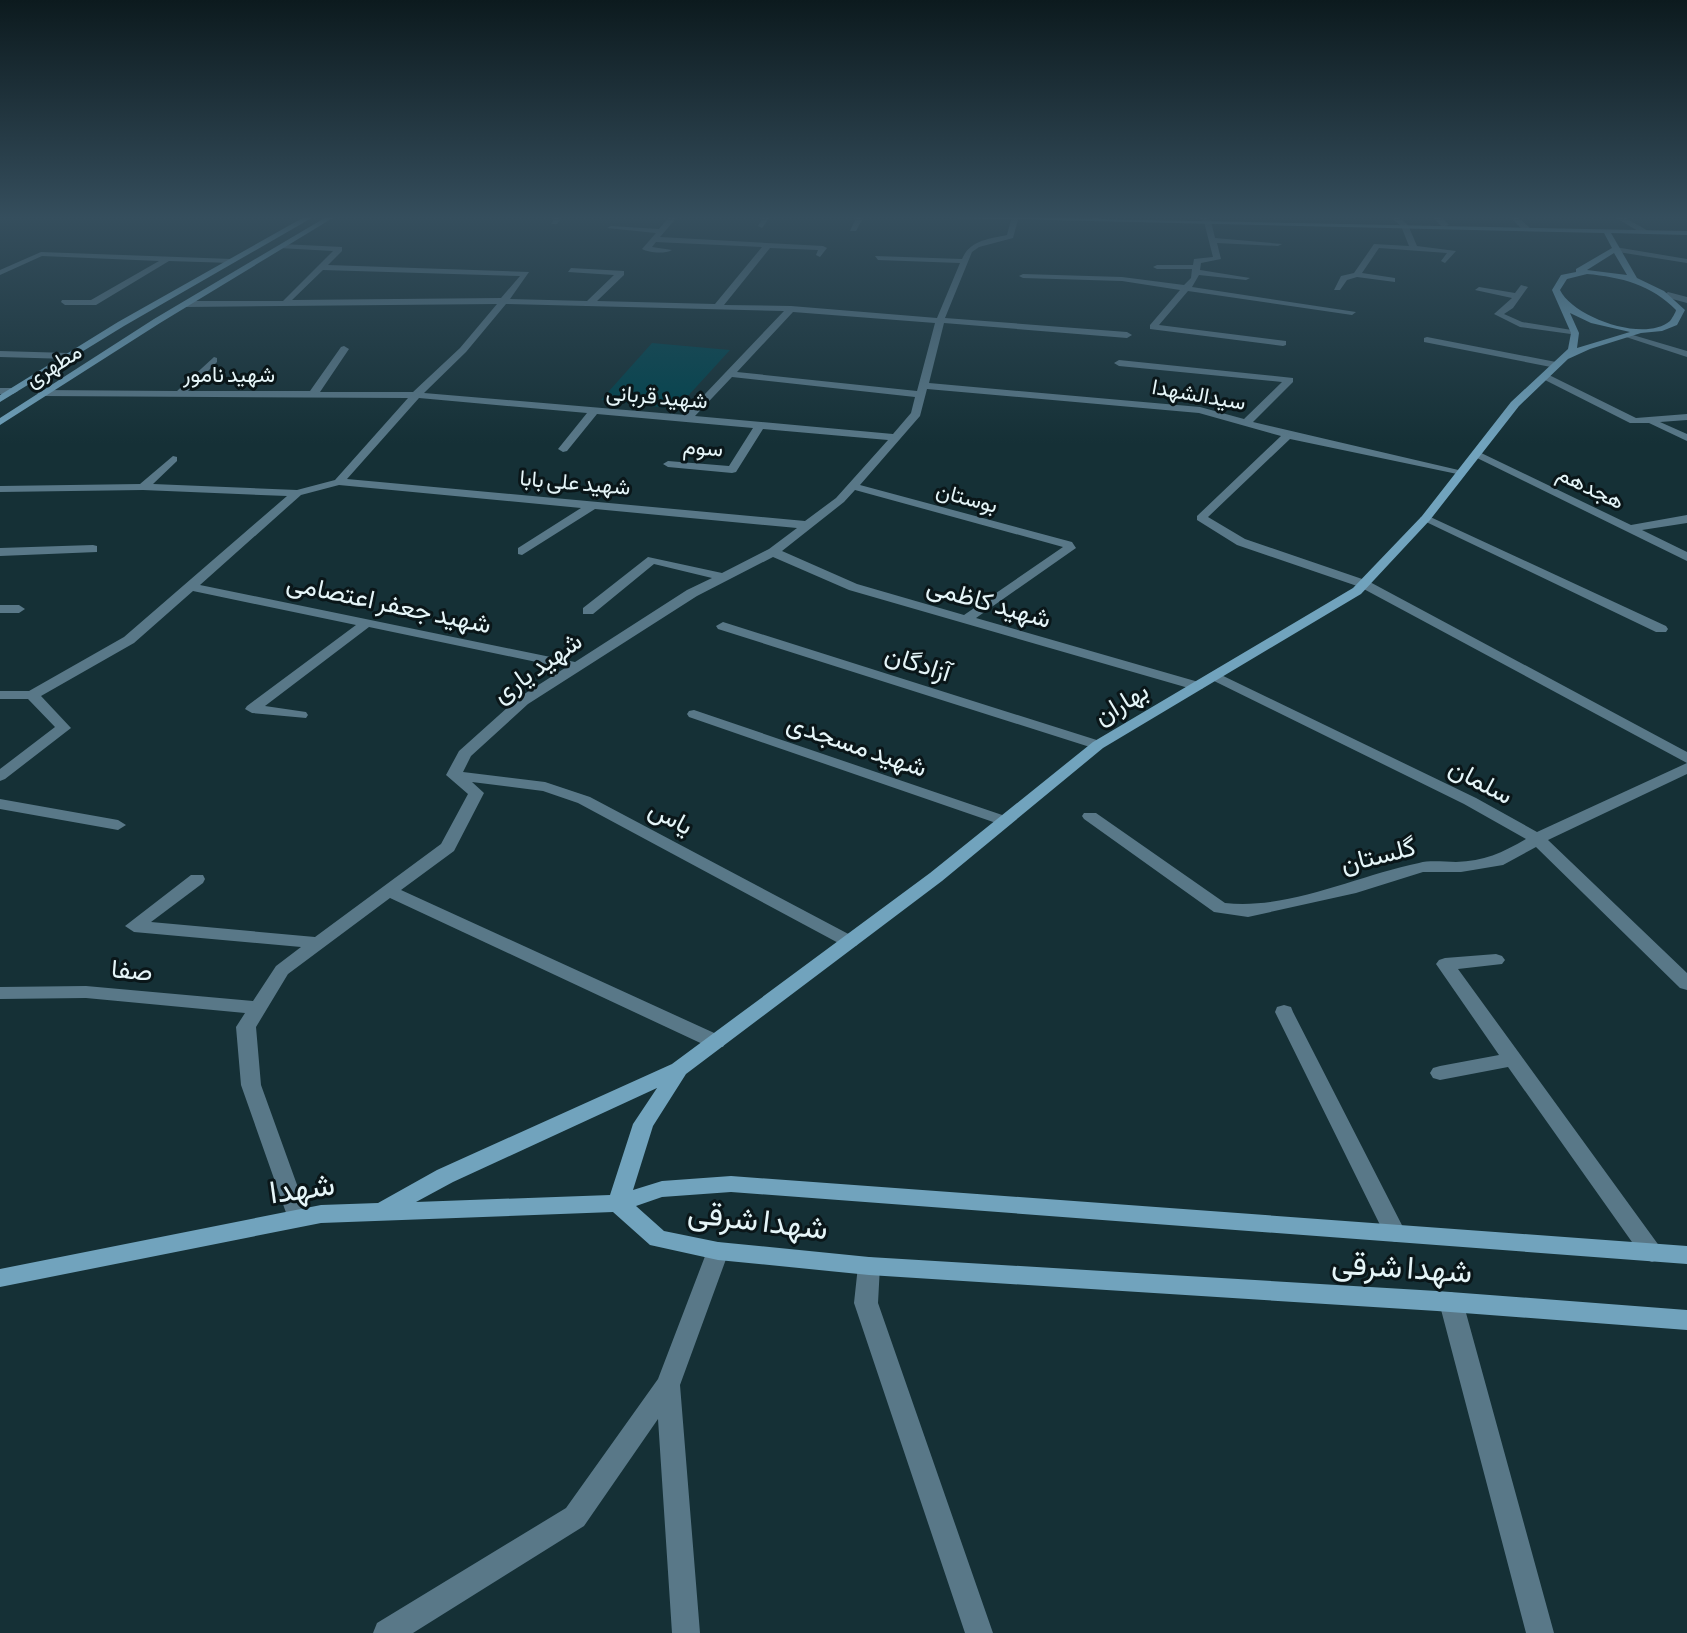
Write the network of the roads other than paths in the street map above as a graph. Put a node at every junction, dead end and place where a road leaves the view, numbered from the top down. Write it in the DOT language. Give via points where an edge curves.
graph roads {
  1 [pos="112,292"];
  2 [pos="178,292"];
  3 [pos="205,292"];
  4 [pos="295,292"];
  5 [pos="513,292"];
  6 [pos="601,292"];
  7 [pos="729,292"];
  8 [pos="951,292"];
  9 [pos="1182,292"];
  10 [pos="1201,292"];
  11 [pos="1493,292"];
  12 [pos="1520,292"];
  13 [pos="1557,292"];
  14 [pos="1662,292"];
  15 [pos="1668,295"];
  16 [pos="1517,296"];
  17 [pos="1687,300"];
  18 [pos="506,301"];
  19 [pos="65,302"];
  20 [pos="590,303"];
  21 [pos="185,304"];
  22 [pos="284,304"];
  23 [pos="1563,306"];
  24 [pos="717,307"];
  25 [pos="791,309"];
  26 [pos="1352,312"];
  27 [pos="941,318"];
  28 [pos="1646,331"];
  29 [pos="1575,333"];
  30 [pos="1127,335"];
  31 [pos="1629,335"];
  32 [pos="1427,340"];
  33 [pos="1283,343"];
  34 [pos="344,349"];
  35 [pos="0,354"];
  36 [pos="1687,354"];
  37 [pos="69,356"];
  38 [pos="214,360"];
  39 [pos="1560,362"];
  40 [pos="1119,363"];
  41 [pos="729,374"];
  42 [pos="1544,376"];
  43 [pos="923,390"];
  44 [pos="0,391"];
  45 [pos="13,391"];
  46 [pos="42,393"];
  47 [pos="179,394"];
  48 [pos="313,394"];
  49 [pos="416,395"];
  50 [pos="0,399"];
  51 [pos="595,410"];
  52 [pos="1687,417"];
  53 [pos="687,419"];
  54 [pos="0,422"];
  55 [pos="1247,422"];
  56 [pos="1652,422"];
  57 [pos="760,425"];
  58 [pos="1288,435"];
  59 [pos="895,437"];
  60 [pos="1687,438"];
  61 [pos="563,449"];
  62 [pos="1477,454"];
  63 [pos="173,459"];
  64 [pos="668,464"];
  65 [pos="1462,472"];
  66 [pos="339,482"];
  67 [pos="852,486"];
  68 [pos="143,487"];
  69 [pos="0,489"];
  70 [pos="14,490"];
  71 [pos="297,493"];
  72 [pos="0,500"];
  73 [pos="595,504"];
  74 [pos="1426,518"];
  75 [pos="1687,519"];
  76 [pos="808,525"];
  77 [pos="1630,529"];
  78 [pos="93,549"];
  79 [pos="522,551"];
  80 [pos="0,552"];
  81 [pos="773,552"];
  82 [pos="1687,557"];
  83 [pos="724,577"];
  84 [pos="1364,584"];
  85 [pos="192,587"];
  86 [pos="0,609"];
  87 [pos="19,609"];
  88 [pos="588,611"];
  89 [pos="965,620"];
  90 [pos="366,623"];
  91 [pos="723,626"];
  92 [pos="1661,629"];
  93 [pos="577,666"];
  94 [pos="1215,676"];
  95 [pos="1197,686"];
  96 [pos="0,695"];
  97 [pos="32,695"];
  98 [pos="694,714"];
  99 [pos="301,715"];
  100 [pos="1098,745"];
  101 [pos="1687,758"];
  102 [pos="1687,768"];
  103 [pos="454,775"];
  104 [pos="0,776"];
  105 [pos="0,804"];
  106 [pos="1090,816"];
  107 [pos="1005,821"];
  108 [pos="118,825"];
  109 [pos="1537,839"];
  110 [pos="197,879"];
  111 [pos="390,892"];
  112 [pos="850,942"];
  113 [pos="319,943"];
  114 [pos="1496,960"];
  115 [pos="1687,984"];
  116 [pos="0,993"];
  117 [pos="258,1008"];
  118 [pos="1284,1012"];
  119 [pos="716,1042"];
  120 [pos="1513,1059"];
  121 [pos="679,1069"];
  122 [pos="1440,1073"];
  123 [pos="618,1203"];
  124 [pos="381,1211"];
  125 [pos="298,1218"];
  126 [pos="1395,1233"];
  127 [pos="718,1251"];
  128 [pos="1652,1253"];
  129 [pos="1687,1255"];
  130 [pos="869,1266"];
  131 [pos="0,1278"];
  132 [pos="1451,1302"];
  133 [pos="1687,1320"];
  134 [pos="668,1385"];
  135 [pos="387,1633"];
  136 [pos="686,1633"];
  137 [pos="979,1633"];
  138 [pos="1540,1633"];
  1 -- 19 [label="street" via="93,303"];
  2 -- 37 [label="street, مطهری"];
  3 -- 21 [label="street, مطهری"];
  4 -- 22 [label="street"];
  5 -- 18 [label="street"];
  6 -- 20 [label="street"];
  7 -- 24 [label="street"];
  8 -- 27 [label="street, شهید یاری"];
  9 -- 33 [label="street" via="1153,327"];
  10 -- 26 [label="street"];
  11 -- 16 [label="street"];
  12 -- 16 [label="street"];
  13 -- 23 [label="street"];
  14 -- 15 [label="street"];
  15 -- 17 [label="street"];
  15 -- 28 [label="street, بهاران" via="1681,310 1675,325"];
  16 -- 29 [label="street" via="1498,314 1520,324"];
  18 -- 20 [label="street"];
  18 -- 22 [label="street"];
  18 -- 49 [label="street"];
  20 -- 24 [label="street"];
  21 -- 22 [label="street"];
  21 -- 46 [label="street, مطهری"];
  23 -- 28 [label="street" via="1605,324"];
  23 -- 29 [label="street"];
  24 -- 25 [label="street"];
  25 -- 27 [label="street"];
  25 -- 41 [label="street"];
  27 -- 30 [label="street"];
  27 -- 43 [label="street, شهید یاری"];
  28 -- 31 [label="street, بهاران"];
  29 -- 39 [label="street, بهاران" via="1572,350"];
  31 -- 36 [label="street"];
  31 -- 39 [label="street, بهاران" via="1587,347"];
  32 -- 39 [label="street"];
  34 -- 48 [label="street"];
  35 -- 37 [label="street"];
  37 -- 45 [label="street, مطهری"];
  38 -- 47 [label="street"];
  39 -- 42 [label="street, بهاران"];
  40 -- 55 [label="street" via="1290,380"];
  41 -- 43 [label="street, سیدالشهدا"];
  41 -- 53 [label="street"];
  42 -- 56 [label="street" via="1634,421"];
  42 -- 62 [label="street, بهاران"];
  43 -- 55 [label="street, سیدالشهدا" via="1200,410"];
  43 -- 59 [label="street, شهید یاری" via="916,414"];
  44 -- 45 [label="street"];
  45 -- 50 [label="street, مطهری"];
  46 -- 47 [label="street, شهید نامور"];
  46 -- 54 [label="street, مطهری"];
  47 -- 48 [label="street, شهید نامور"];
  48 -- 49 [label="street, شهید نامور"];
  49 -- 51 [label="street, شهید قربانی"];
  49 -- 66 [label="street"];
  51 -- 53 [label="street, شهید قربانی"];
  51 -- 61 [label="street"];
  52 -- 56 [label="street"];
  53 -- 57 [label="street, شهید قربانی"];
  55 -- 58 [label="street, سیدالشهدا"];
  56 -- 60 [label="street"];
  57 -- 59 [label="street, شهید قربانی"];
  57 -- 64 [label="street, سوم" via="732,470"];
  58 -- 65 [label="street, سیدالشهدا"];
  58 -- 84 [label="street" via="1201,518 1241,542"];
  59 -- 67 [label="street, شهید یاری"];
  62 -- 65 [label="street, بهاران"];
  62 -- 77 [label="street, هجدهم"];
  63 -- 68 [label="street"];
  65 -- 74 [label="street, بهاران"];
  66 -- 71 [label="street"];
  66 -- 73 [label="street, شهید علی بابا"];
  67 -- 76 [label="street, شهید یاری"];
  67 -- 89 [label="street, بوستان" via="1068,545"];
  68 -- 70 [label="street"];
  68 -- 71 [label="street"];
  69 -- 70 [label="street"];
  70 -- 72 [label="street"];
  71 -- 85 [label="street"];
  73 -- 76 [label="street, شهید علی بابا"];
  73 -- 79 [label="street"];
  74 -- 84 [label="street, بهاران"];
  74 -- 92 [label="street"];
  75 -- 77 [label="street"];
  76 -- 81 [label="street, شهید یاری"];
  77 -- 82 [label="street, هجدهم"];
  78 -- 80 [label="street"];
  81 -- 83 [label="street, شهید یاری"];
  81 -- 89 [label="street, شهید کاظمی" via="853,587"];
  83 -- 88 [label="street" via="652,560"];
  83 -- 93 [label="street, شهید یاری"];
  84 -- 94 [label="street, بهاران"];
  84 -- 101 [label="street"];
  85 -- 90 [label="street, شهید جعفر اعتصامی"];
  85 -- 97 [label="street" via="129,640"];
  86 -- 87 [label="street"];
  89 -- 95 [label="street, شهید کاظمی"];
  90 -- 93 [label="street, شهید جعفر اعتصامی"];
  90 -- 99 [label="street" via="252,709"];
  91 -- 100 [label="street, آزادگان"];
  93 -- 103 [label="street, شهید یاری" via="523,701 464,754"];
  94 -- 95 [label="street, بهاران"];
  94 -- 109 [label="street, سلمان"];
  95 -- 100 [label="street, بهاران"];
  96 -- 97 [label="street"];
  97 -- 104 [label="street" via="64,728"];
  98 -- 107 [label="street, شهید مسجدی"];
  100 -- 107 [label="street, بهاران"];
  102 -- 109 [label="street, گلستان"];
  103 -- 111 [label="street" via="476,793 465,819 448,847"];
  103 -- 112 [label="street, یاس" via="545,787 584,800"];
  105 -- 108 [label="street"];
  106 -- 109 [label="street, گلستان" via="1220,908 1248,911 1356,888 1422,867 1503,860"];
  107 -- 112 [label="street, بهاران"];
  109 -- 115 [label="street, سلمان"];
  110 -- 113 [label="street" via="134,926"];
  111 -- 113 [label="street"];
  111 -- 119 [label="street"];
  112 -- 119 [label="street, بهاران"];
  113 -- 117 [label="street" via="282,970"];
  114 -- 120 [label="street" via="1445,964"];
  116 -- 117 [label="street, صفا" via="86,992"];
  117 -- 125 [label="street" via="246,1027 251,1085"];
  118 -- 126 [label="street"];
  119 -- 121 [label="street, بهاران"];
  120 -- 122 [label="street"];
  120 -- 128 [label="street"];
  121 -- 123 [label="street" via="643,1124"];
  121 -- 124 [label="street" via="445,1176"];
  123 -- 124 [label="street, شهدا"];
  123 -- 126 [label="street, شهدا شرقی" via="662,1189 731,1184"];
  123 -- 127 [label="street, شهدا شرقی" via="658,1239"];
  124 -- 125 [label="street, شهدا"];
  125 -- 131 [label="street, شهدا"];
  126 -- 128 [label="street, شهدا شرقی"];
  127 -- 130 [label="street, شهدا شرقی"];
  127 -- 134 [label="street"];
  128 -- 129 [label="street, شهدا شرقی"];
  130 -- 132 [label="street, شهدا شرقی"];
  130 -- 137 [label="street" via="866,1303"];
  132 -- 133 [label="street, شهدا شرقی"];
  132 -- 138 [label="street"];
  134 -- 135 [label="street" via="575,1517"];
  134 -- 136 [label="street"];
}
